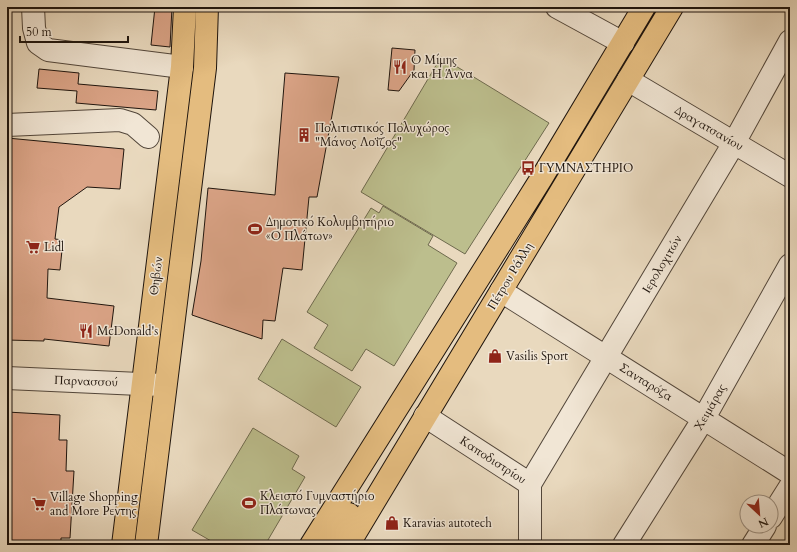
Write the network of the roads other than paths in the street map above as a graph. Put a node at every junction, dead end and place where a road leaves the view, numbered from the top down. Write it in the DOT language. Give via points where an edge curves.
graph roads {
  1 [pos="33,7"];
  2 [pos="184,7"];
  3 [pos="207,7"];
  4 [pos="557,7"];
  5 [pos="644,7"];
  6 [pos="672,7"];
  7 [pos="790,41"];
  8 [pos="623,43"];
  9 [pos="182,67"];
  10 [pos="628,80"];
  11 [pos="7,125"];
  12 [pos="148,137"];
  13 [pos="734,143"];
  14 [pos="550,165"];
  15 [pos="790,176"];
  16 [pos="790,265"];
  17 [pos="501,291"];
  18 [pos="606,357"];
  19 [pos="7,378"];
  20 [pos="143,384"];
  21 [pos="165,385"];
  22 [pos="425,416"];
  23 [pos="704,418"];
  24 [pos="790,473"];
  25 [pos="530,484"];
  26 [pos="790,487"];
  27 [pos="779,504"];
  28 [pos="760,534"];
  29 [pos="123,545"];
  30 [pos="146,545"];
  31 [pos="310,545"];
  32 [pos="331,545"];
  33 [pos="348,545"];
  34 [pos="530,545"];
  35 [pos="624,545"];
  36 [pos="753,545"];
  1 -- 9 [label="street" via="38,43 48,50"];
  2 -- 9 [label="main road, Θηβών"];
  3 -- 21 [label="main road, Θηβών" via="204,68"];
  4 -- 8 [label="street"];
  5 -- 8 [label="main road, Πέτρου Ράλλη"];
  6 -- 10 [label="main road, Πέτρου Ράλλη"];
  7 -- 13 [label="street, Ιερολοχιτών"];
  8 -- 14 [label="main road, Πέτρου Ράλλη"];
  9 -- 20 [label="main road, Θηβών"];
  10 -- 13 [label="street, Δραγατσανίου"];
  10 -- 17 [label="main road, Πέτρου Ράλλη"];
  11 -- 12 [label="street" via="120,120 133,124"];
  13 -- 15 [label="street, Δραγατσανίου"];
  13 -- 18 [label="street, Ιερολοχιτών"];
  14 -- 31 [label="main road, Πέτρου Ράλλη"];
  14 -- 32 [label="main road, Πέτρου Ράλλη" via="489,283"];
  16 -- 23 [label="street, Χειμάρας"];
  17 -- 18 [label="street, Σανταρόζα"];
  17 -- 22 [label="main road, Πέτρου Ράλλη"];
  18 -- 23 [label="street, Σανταρόζα"];
  18 -- 25 [label="street, Ιερολοχιτών"];
  19 -- 20 [label="street, Παρνασσού"];
  20 -- 21 [label="street, Παρνασσού"];
  20 -- 29 [label="main road, Θηβών"];
  21 -- 30 [label="main road, Θηβών"];
  22 -- 25 [label="street, Καποδιστρίου"];
  22 -- 33 [label="main road, Πέτρου Ράλλη"];
  23 -- 24 [label="street, Σανταρόζα"];
  23 -- 35 [label="street, Χειμάρας"];
  25 -- 34 [label="street, Καποδιστρίου"];
  26 -- 27 [label="street"];
  28 -- 36 [label="street"];
}
